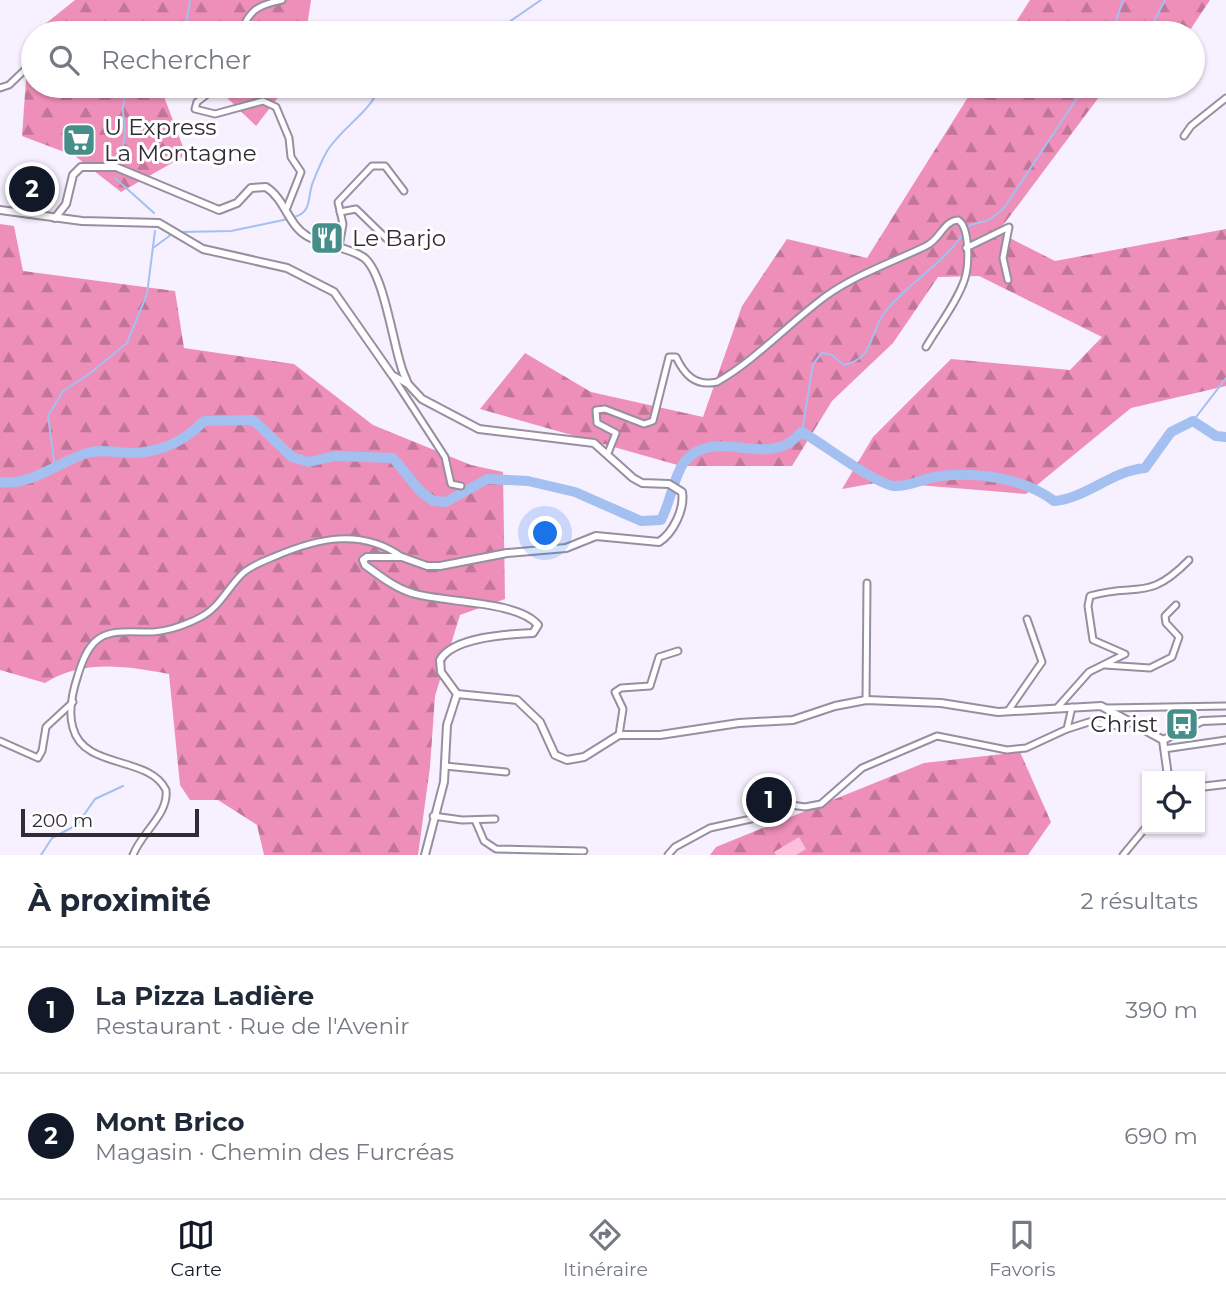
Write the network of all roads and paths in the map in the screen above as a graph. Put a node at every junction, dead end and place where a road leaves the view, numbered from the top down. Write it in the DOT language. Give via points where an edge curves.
graph roads {
  1 [pos="282,0"];
  2 [pos="245,21"];
  3 [pos="21,74"];
  4 [pos="0,88"];
  5 [pos="202,98"];
  6 [pos="1226,98"];
  7 [pos="1184,136"];
  8 [pos="404,191"];
  9 [pos="0,210"];
  10 [pos="286,210"];
  11 [pos="340,212"];
  12 [pos="55,218"];
  13 [pos="392,244"];
  14 [pos="339,247"];
  15 [pos="966,247"];
  16 [pos="1008,280"];
  17 [pos="926,347"];
  18 [pos="400,364"];
  19 [pos="392,375"];
  20 [pos="408,384"];
  21 [pos="608,453"];
  22 [pos="461,486"];
  23 [pos="401,556"];
  24 [pos="1189,560"];
  25 [pos="867,583"];
  26 [pos="1176,605"];
  27 [pos="1027,619"];
  28 [pos="678,651"];
  29 [pos="1102,665"];
  30 [pos="457,694"];
  31 [pos="866,700"];
  32 [pos="73,702"];
  33 [pos="1226,706"];
  34 [pos="1072,707"];
  35 [pos="1057,708"];
  36 [pos="1107,708"];
  37 [pos="1008,711"];
  38 [pos="1226,720"];
  39 [pos="1119,726"];
  40 [pos="1067,729"];
  41 [pos="619,735"];
  42 [pos="1163,740"];
  43 [pos="1226,740"];
  44 [pos="0,741"];
  45 [pos="1164,749"];
  46 [pos="445,766"];
  47 [pos="1167,771"];
  48 [pos="506,772"];
  49 [pos="1226,784"];
  50 [pos="1205,787"];
  51 [pos="433,816"];
  52 [pos="495,819"];
  53 [pos="475,820"];
  54 [pos="1142,831"];
  55 [pos="584,851"];
  56 [pos="134,855"];
  57 [pos="425,855"];
  58 [pos="668,855"];
  59 [pos="1123,855"];
  1 -- 2 [label="street" via="257,6"];
  3 -- 4 [label="street"];
  5 -- 10 [label="street" via="195,109 215,114 263,100 276,107 300,172"];
  6 -- 7 [label="street"];
  8 -- 11 [label="street" via="385,166 372,166 338,202"];
  9 -- 12 [label="street"];
  10 -- 12 [label="street" via="266,187 250,188 237,203 219,210 116,167 94,165 76,170 66,204"];
  10 -- 14 [label="street" via="307,236"];
  11 -- 13 [label="street" via="356,209"];
  11 -- 14 [label="street"];
  12 -- 19 [label="street" via="159,223 203,249 286,268 324,285 349,311"];
  14 -- 18 [label="street" via="362,256 373,268"];
  15 -- 16 [label="street" via="1009,227 1003,258"];
  15 -- 17 [label="street" via="965,278"];
  15 -- 21 [label="street" via="965,226 952,221 927,246 829,294 717,382 702,383 690,377 680,369 676,357 669,356 653,421 644,424 596,410 597,423 616,433"];
  18 -- 19 [label="street" via="398,374"];
  18 -- 20 [label="street"];
  19 -- 20 [label="street"];
  19 -- 22 [label="street" via="445,457 451,484"];
  20 -- 21 [label="street" via="422,399 480,429 585,440"];
  21 -- 23 [label="street" via="642,483 669,484 682,492 682,506 659,542 596,536 566,548 440,566"];
  23 -- 30 [label="street" via="367,557 363,563 409,592 492,606 526,616 538,625 533,633 484,638 448,650 439,665"];
  23 -- 32 [label="street" via="370,540 331,538 256,564 199,619 158,631 107,633 91,644 80,667"];
  24 -- 29 [label="street" via="1157,586 1090,596 1093,640 1125,654"];
  25 -- 31 [label="street"];
  26 -- 29 [label="street" via="1165,616 1179,637 1172,657 1155,667"];
  27 -- 37 [label="street" via="1042,662"];
  28 -- 41 [label="street" via="659,657 650,685 615,692 623,709"];
  29 -- 35 [label="street" via="1088,672"];
  30 -- 41 [label="street" via="517,700 540,722 555,755 562,759 584,757"];
  30 -- 46 [label="street" via="447,725"];
  31 -- 37 [label="street"];
  31 -- 41 [label="street" via="793,720 660,735"];
  32 -- 44 [label="street" via="46,727 38,758"];
  32 -- 56 [label="street" via="73,728 82,744 157,778 166,790 161,811"];
  33 -- 36 [label="street"];
  34 -- 35 [label="street"];
  34 -- 36 [label="street"];
  34 -- 40 [label="street"];
  35 -- 37 [label="street"];
  36 -- 42 [label="street"];
  38 -- 42 [label="street" via="1202,721"];
  39 -- 40 [label="street" via="1089,722"];
  40 -- 58 [label="street" via="1026,748 1007,750 936,736 862,768 821,804 783,804 751,820 710,828 675,846"];
  42 -- 45 [label="street"];
  43 -- 45 [label="street"];
  45 -- 47 [label="street"];
  46 -- 48 [label="street"];
  46 -- 51 [label="street"];
  49 -- 50 [label="street"];
  51 -- 53 [label="street"];
  51 -- 57 [label="street"];
  52 -- 53 [label="street"];
  53 -- 55 [label="street" via="484,841 496,849"];
  54 -- 59 [label="street"];
}
